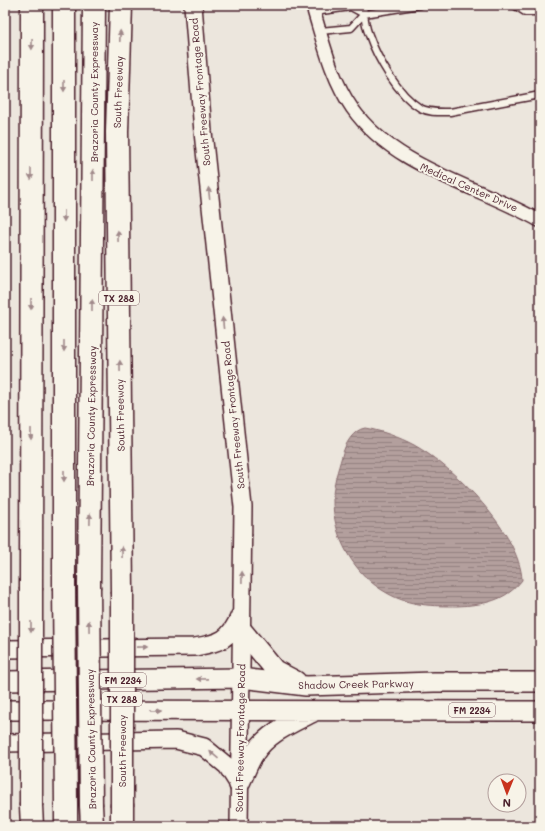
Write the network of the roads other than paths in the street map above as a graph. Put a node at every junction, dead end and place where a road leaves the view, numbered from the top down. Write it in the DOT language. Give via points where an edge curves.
graph roads {
  1 [pos="32,5"];
  2 [pos="64,5"];
  3 [pos="94,5"];
  4 [pos="121,5"];
  5 [pos="193,5"];
  6 [pos="363,5"];
  7 [pos="420,5"];
  8 [pos="514,5"];
  9 [pos="314,12"];
  10 [pos="540,12"];
  11 [pos="364,14"];
  12 [pos="320,31"];
  13 [pos="540,96"];
  14 [pos="540,221"];
  15 [pos="242,608"];
  16 [pos="242,630"];
  17 [pos="5,649"];
  18 [pos="241,678"];
  19 [pos="5,681"];
  20 [pos="540,682"];
  21 [pos="306,686"];
  22 [pos="5,710"];
  23 [pos="240,710"];
  24 [pos="314,711"];
  25 [pos="540,711"];
  26 [pos="5,743"];
  27 [pos="239,785"];
  28 [pos="66,815"];
  29 [pos="31,816"];
  30 [pos="92,816"];
  31 [pos="122,816"];
  32 [pos="239,826"];
  1 -- 29 [label="highway, one-way, bridge"];
  2 -- 28 [label="highway, one-way, bridge"];
  30 -- 3 [label="highway, Brazoria County Expressway, one-way, bridge" via="89,586"];
  31 -- 4 [label="highway, South Freeway / TX 288, one-way, bridge" via="117,132"];
  15 -- 5 [label="main road, South Freeway Frontage Road, one-way" via="243,507 203,132"];
  6 -- 11 [label="lane"];
  7 -- 11 [label="lane"];
  8 -- 10 [label="lane" via="525,12"];
  9 -- 11 [label="lane" via="351,7"];
  9 -- 12 [label="street, Medical Center Drive"];
  11 -- 12 [label="lane" via="351,28"];
  11 -- 13 [label="lane" via="368,34 378,55 398,86 420,108 450,112"];
  12 -- 14 [label="street, Medical Center Drive" via="333,72 352,108 368,127 415,162"];
  15 -- 16 [label="main road, South Freeway Frontage Road"];
  17 -- 15 [label="main road, one-way" via="208,645 229,634"];
  16 -- 18 [label="main road, South Freeway Frontage Road"];
  16 -- 21 [label="main road" via="275,670"];
  18 -- 19 [label="main road, Shadow Creek Parkway / FM 2234, one-way"];
  18 -- 21 [label="main road, Shadow Creek Parkway / FM 2234"];
  18 -- 23 [label="main road, South Freeway Frontage Road"];
  20 -- 21 [label="main road, Shadow Creek Parkway / FM 2234"];
  22 -- 23 [label="main road, FM 2234, one-way"];
  23 -- 24 [label="main road, FM 2234"];
  23 -- 27 [label="main road, South Freeway Frontage Road"];
  24 -- 25 [label="main road, FM 2234"];
  24 -- 27 [label="main road" via="269,738 254,753"];
  27 -- 26 [label="main road, one-way" via="227,766 204,747 176,740"];
  27 -- 32 [label="main road, South Freeway Frontage Road"];
}
